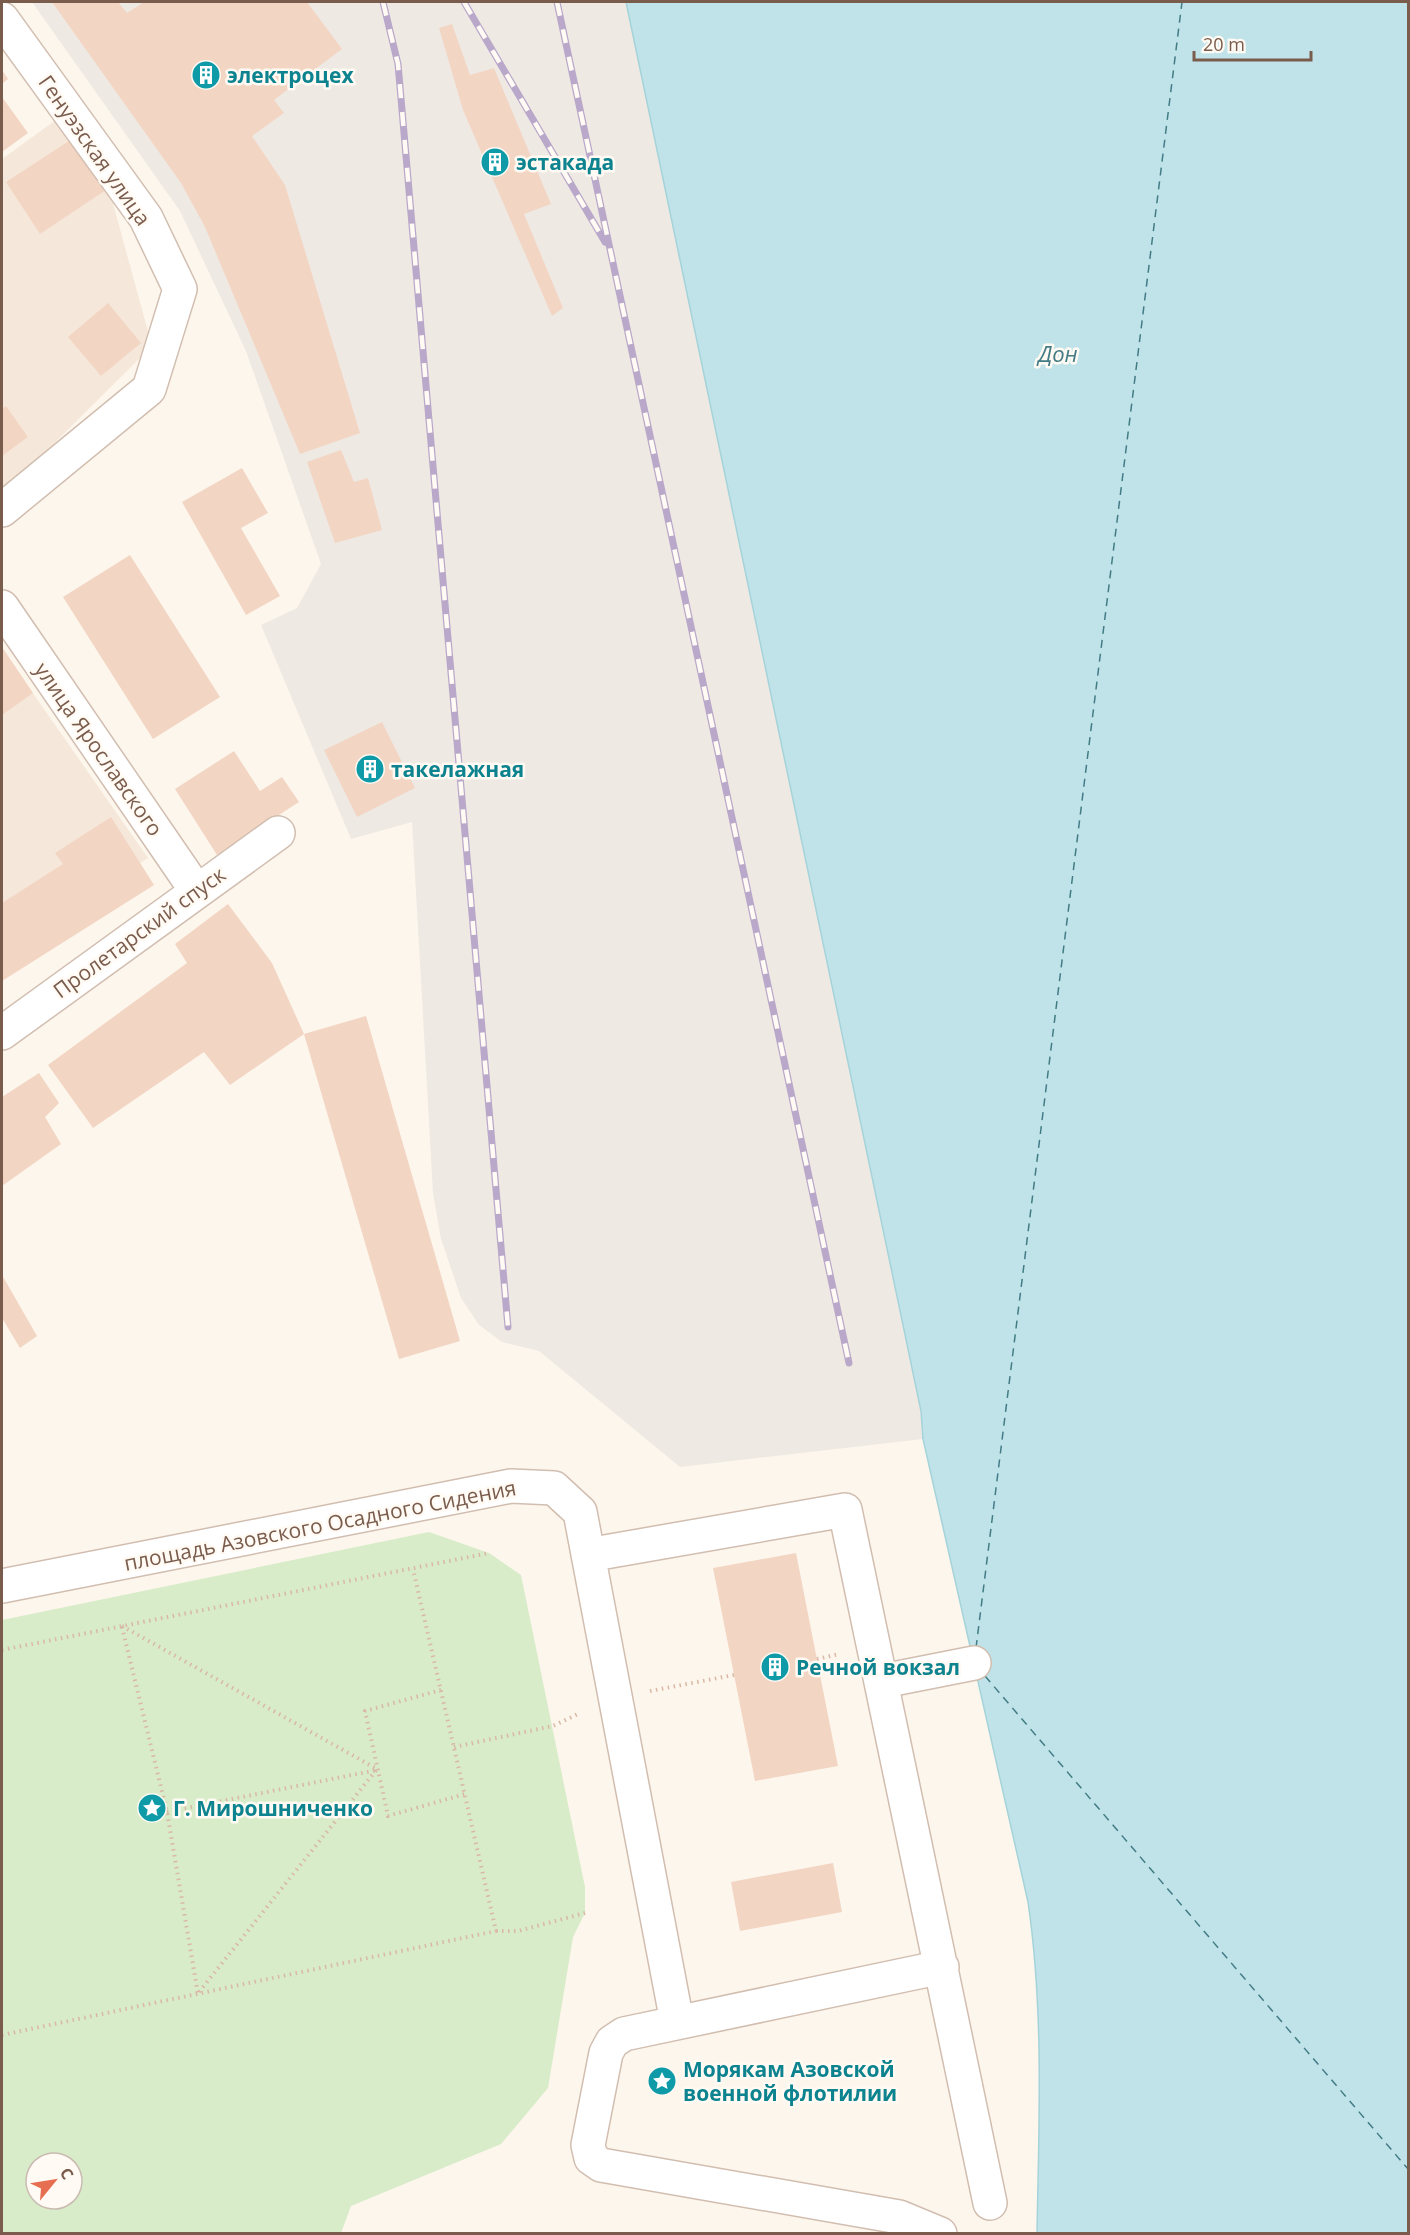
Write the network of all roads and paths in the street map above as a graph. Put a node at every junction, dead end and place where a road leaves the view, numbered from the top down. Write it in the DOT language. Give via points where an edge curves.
graph roads {
  1 [pos="2,19"];
  2 [pos="2,510"];
  3 [pos="2,607"];
  4 [pos="278,833"];
  5 [pos="196,890"];
  6 [pos="2,1033"];
  7 [pos="489,1553"];
  8 [pos="588,1556"];
  9 [pos="413,1569"];
  10 [pos="2,1586"];
  11 [pos="122,1626"];
  12 [pos="2,1650"];
  13 [pos="974,1663"];
  14 [pos="883,1681"];
  15 [pos="441,1690"];
  16 [pos="553,1726"];
  17 [pos="454,1747"];
  18 [pos="377,1769"];
  19 [pos="465,1794"];
  20 [pos="167,1812"];
  21 [pos="585,1913"];
  22 [pos="496,1931"];
  23 [pos="942,1967"];
  24 [pos="198,1994"];
  25 [pos="677,2022"];
  26 [pos="2,2035"];
  27 [pos="990,2204"];
  28 [pos="940,2234"];
  1 -- 2 [label="street, Генуэзская улица" via="146,218 180,289 149,389"];
  3 -- 5 [label="street, улица Ярославского"];
  4 -- 5 [label="street, Пролетарский спуск"];
  5 -- 6 [label="street, Пролетарский спуск"];
  7 -- 9 [label="path"];
  8 -- 10 [label="street, площадь Азовского Осадного Сидения" via="580,1512 554,1488 511,1486"];
  8 -- 14 [label="street" via="845,1510"];
  8 -- 25 [label="street, площадь Азовского Осадного Сидения"];
  9 -- 11 [label="path"];
  9 -- 15 [label="path"];
  11 -- 12 [label="path"];
  11 -- 18 [label="path"];
  11 -- 20 [label="path"];
  13 -- 14 [label="street"];
  14 -- 23 [label="street"];
  15 -- 17 [label="path"];
  15 -- 18 [label="path" via="365,1711"];
  16 -- 17 [label="path"];
  17 -- 19 [label="path"];
  18 -- 19 [label="path" via="388,1816"];
  18 -- 20 [label="path"];
  18 -- 24 [label="path"];
  19 -- 22 [label="path"];
  20 -- 24 [label="path"];
  21 -- 22 [label="path" via="518,1931"];
  22 -- 24 [label="path"];
  23 -- 25 [label="street"];
  23 -- 27 [label="street"];
  24 -- 26 [label="path"];
  25 -- 28 [label="street" via="624,2034 612,2042 606,2054 588,2145 591,2158 601,2164 899,2217"];
}
